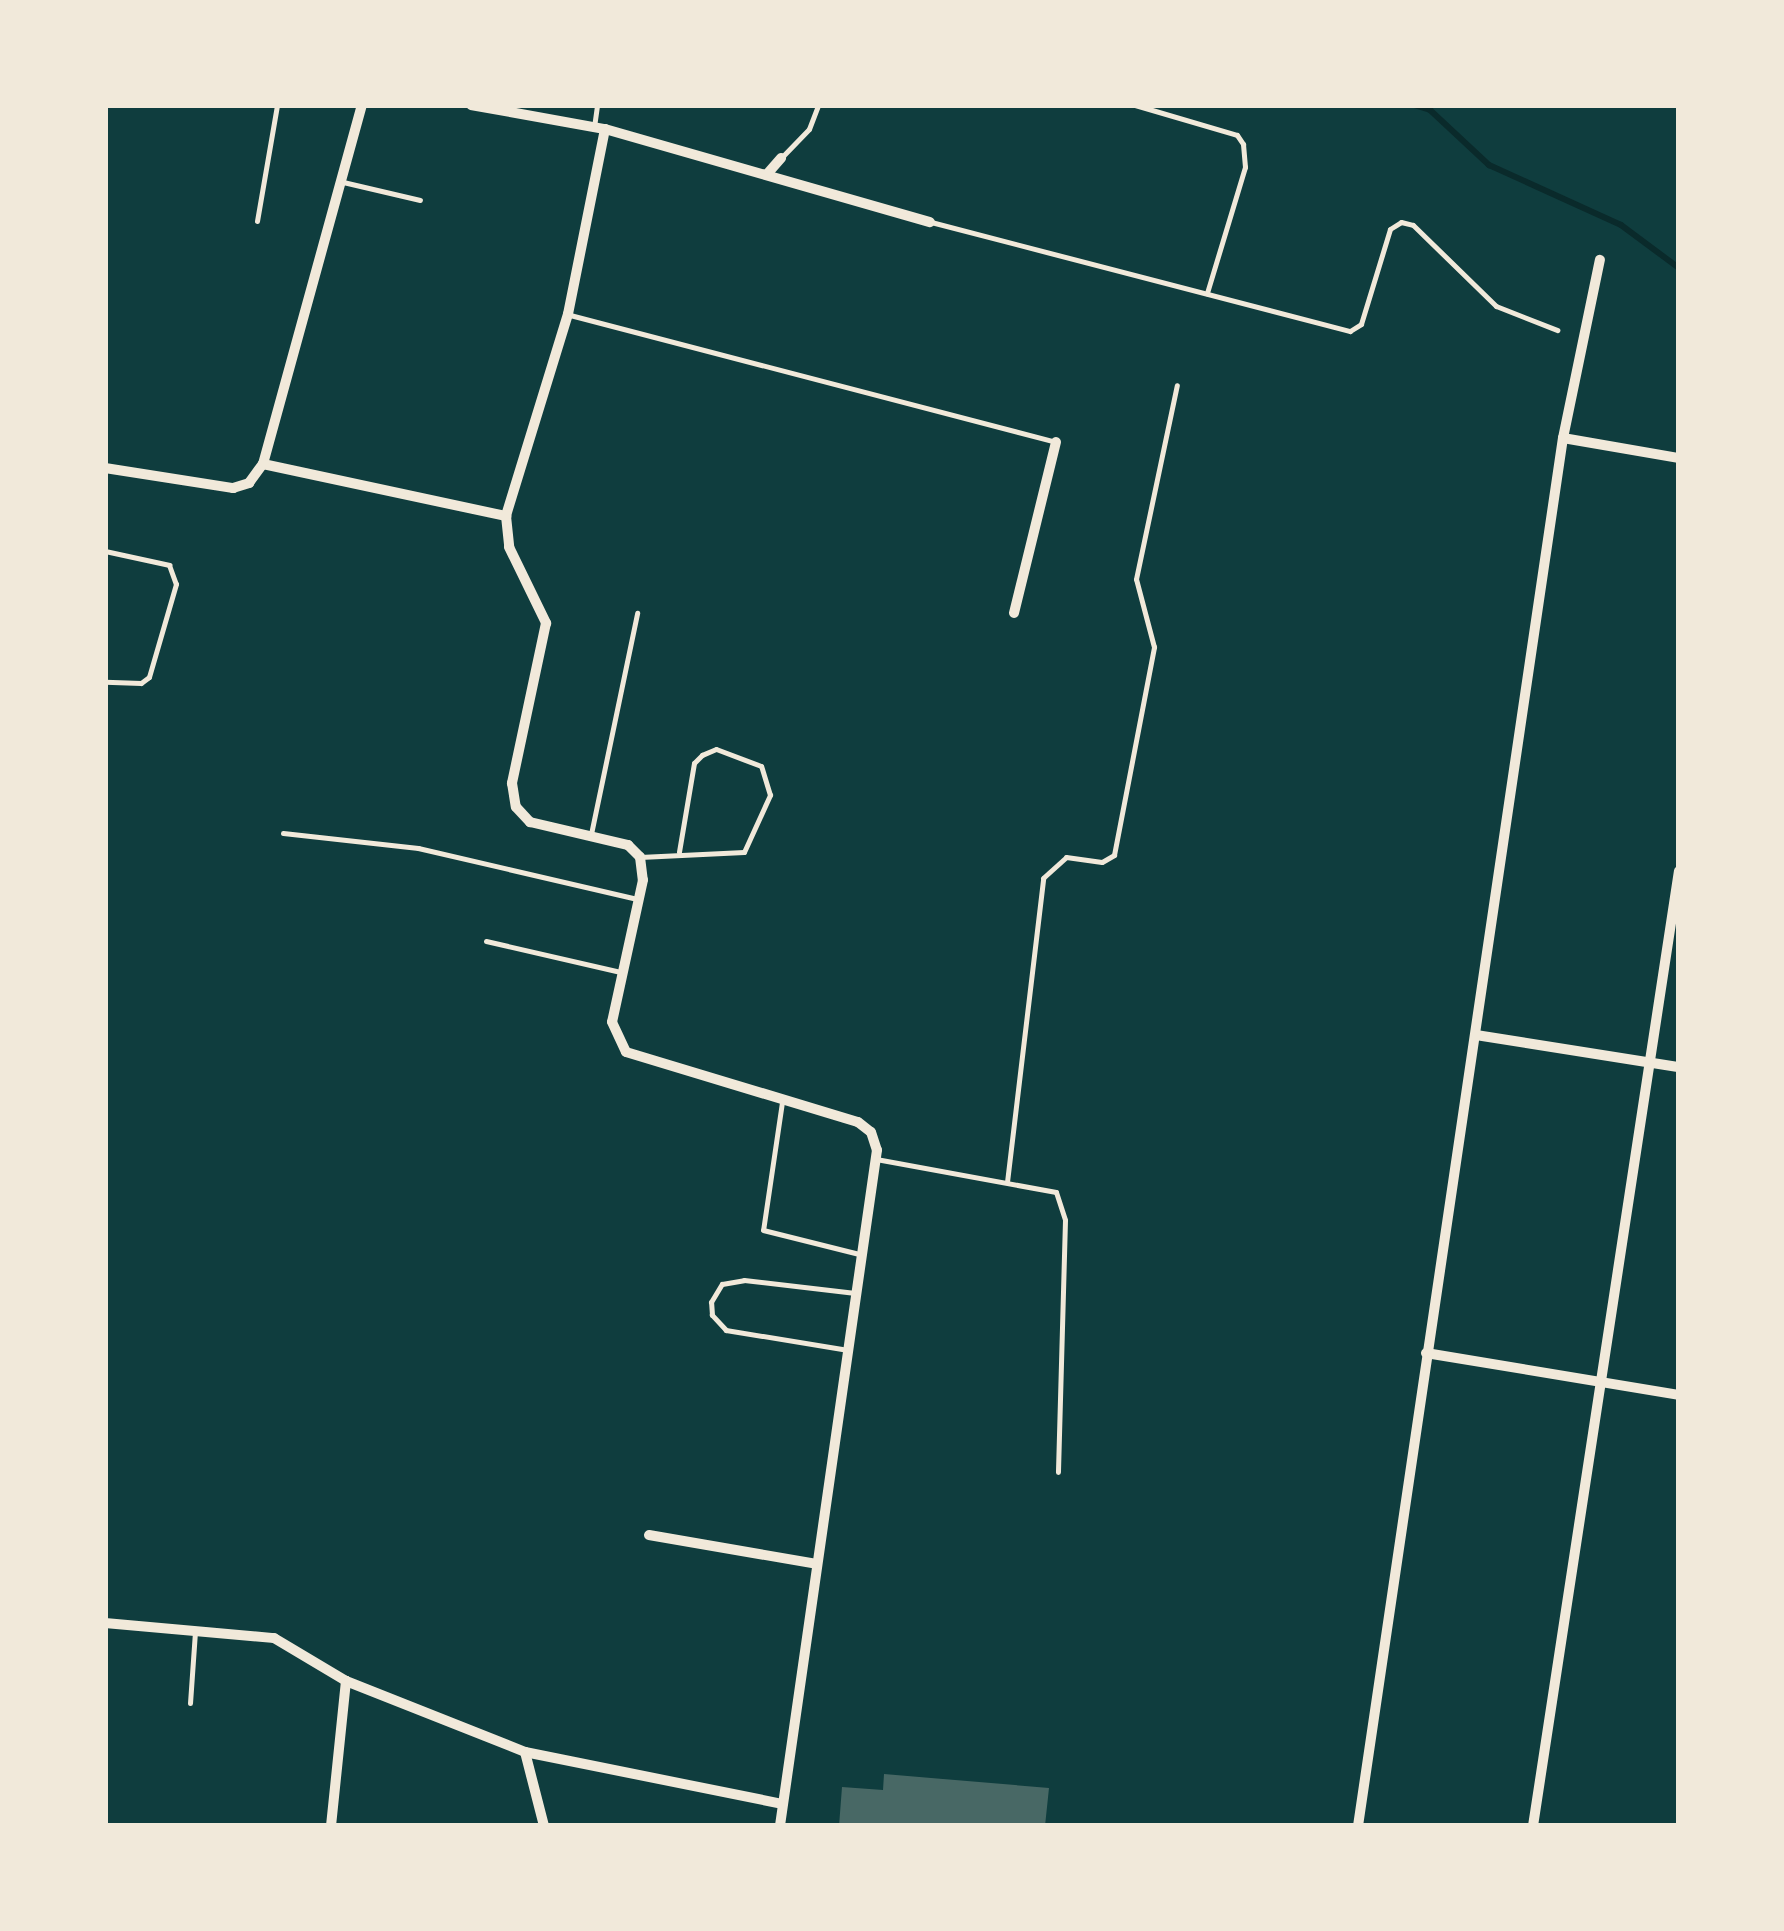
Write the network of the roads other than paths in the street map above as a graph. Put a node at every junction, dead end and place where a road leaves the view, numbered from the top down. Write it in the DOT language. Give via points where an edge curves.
graph roads {
  1 [pos="276,105"];
  2 [pos="362,105"];
  3 [pos="471,105"];
  4 [pos="597,105"];
  5 [pos="818,105"];
  6 [pos="1134,105"];
  7 [pos="599,128"];
  8 [pos="781,158"];
  9 [pos="768,173"];
  10 [pos="340,180"];
  11 [pos="420,200"];
  12 [pos="257,220"];
  13 [pos="930,222"];
  14 [pos="1600,260"];
  15 [pos="1208,293"];
  16 [pos="568,314"];
  17 [pos="1557,330"];
  18 [pos="1177,385"];
  19 [pos="1564,438"];
  20 [pos="1056,442"];
  21 [pos="1679,458"];
  22 [pos="263,464"];
  23 [pos="105,468"];
  24 [pos="506,516"];
  25 [pos="105,551"];
  26 [pos="636,613"];
  27 [pos="1014,613"];
  28 [pos="105,682"];
  29 [pos="283,833"];
  30 [pos="592,834"];
  31 [pos="679,852"];
  32 [pos="640,857"];
  33 [pos="1679,871"];
  34 [pos="640,900"];
  35 [pos="486,940"];
  36 [pos="623,972"];
  37 [pos="1476,1035"];
  38 [pos="1651,1063"];
  39 [pos="1679,1066"];
  40 [pos="783,1099"];
  41 [pos="876,1160"];
  42 [pos="1006,1182"];
  43 [pos="862,1255"];
  44 [pos="856,1293"];
  45 [pos="848,1350"];
  46 [pos="1426,1354"];
  47 [pos="1601,1383"];
  48 [pos="1679,1395"];
  49 [pos="1058,1472"];
  50 [pos="649,1535"];
  51 [pos="817,1564"];
  52 [pos="105,1623"];
  53 [pos="196,1628"];
  54 [pos="346,1681"];
  55 [pos="190,1703"];
  56 [pos="524,1752"];
  57 [pos="782,1804"];
  58 [pos="331,1826"];
  59 [pos="544,1826"];
  60 [pos="780,1826"];
  61 [pos="1358,1826"];
  62 [pos="1533,1826"];
  1 -- 12 [label="lane"];
  2 -- 10 [label="street"];
  3 -- 7 [label="street"];
  4 -- 7 [label="lane"];
  5 -- 8 [label="lane" via="809,129"];
  6 -- 15 [label="lane" via="1236,135 1243,144 1245,167"];
  7 -- 9 [label="street"];
  7 -- 16 [label="street"];
  8 -- 9 [label="street"];
  9 -- 13 [label="street"];
  10 -- 11 [label="lane"];
  10 -- 22 [label="street"];
  13 -- 15 [label="lane"];
  14 -- 19 [label="street"];
  15 -- 17 [label="lane" via="1350,330 1360,324 1390,229 1401,222 1413,224 1496,306"];
  16 -- 20 [label="lane"];
  16 -- 24 [label="street"];
  18 -- 42 [label="lane" via="1136,579 1154,646 1116,845 1109,861 1066,857 1042,878"];
  19 -- 21 [label="street"];
  19 -- 37 [label="street"];
  20 -- 27 [label="street"];
  22 -- 23 [label="street" via="249,483 233,488"];
  22 -- 24 [label="street"];
  24 -- 30 [label="street" via="508,546 542,602 546,622 512,783 516,807 530,822"];
  25 -- 28 [label="lane" via="169,565 176,584 148,677 142,684"];
  26 -- 30 [label="lane"];
  29 -- 34 [label="lane" via="418,848"];
  30 -- 32 [label="street" via="628,845"];
  31 -- 31 [label="lane" via="729,858 744,852 770,795 761,766 716,749 702,755 694,764"];
  31 -- 32 [label="lane"];
  32 -- 34 [label="street"];
  33 -- 38 [label="street"];
  34 -- 36 [label="street"];
  35 -- 36 [label="lane"];
  36 -- 40 [label="street" via="612,1022 626,1052"];
  37 -- 38 [label="street"];
  37 -- 46 [label="street"];
  38 -- 39 [label="street"];
  38 -- 47 [label="street"];
  40 -- 41 [label="street" via="858,1122 872,1132"];
  40 -- 43 [label="lane" via="763,1230"];
  41 -- 42 [label="lane"];
  41 -- 43 [label="street"];
  42 -- 49 [label="lane" via="1056,1192 1063,1205"];
  43 -- 44 [label="street"];
  44 -- 45 [label="street"];
  44 -- 45 [label="lane" via="744,1280 722,1284 711,1302 712,1315 726,1330"];
  45 -- 51 [label="street"];
  46 -- 47 [label="street"];
  46 -- 61 [label="street"];
  47 -- 48 [label="street"];
  47 -- 62 [label="street"];
  50 -- 51 [label="street"];
  51 -- 57 [label="street"];
  52 -- 53 [label="street"];
  53 -- 54 [label="street" via="274,1638"];
  53 -- 55 [label="lane"];
  54 -- 56 [label="street"];
  54 -- 58 [label="street"];
  56 -- 57 [label="street"];
  56 -- 59 [label="street"];
  57 -- 60 [label="street"];
}
